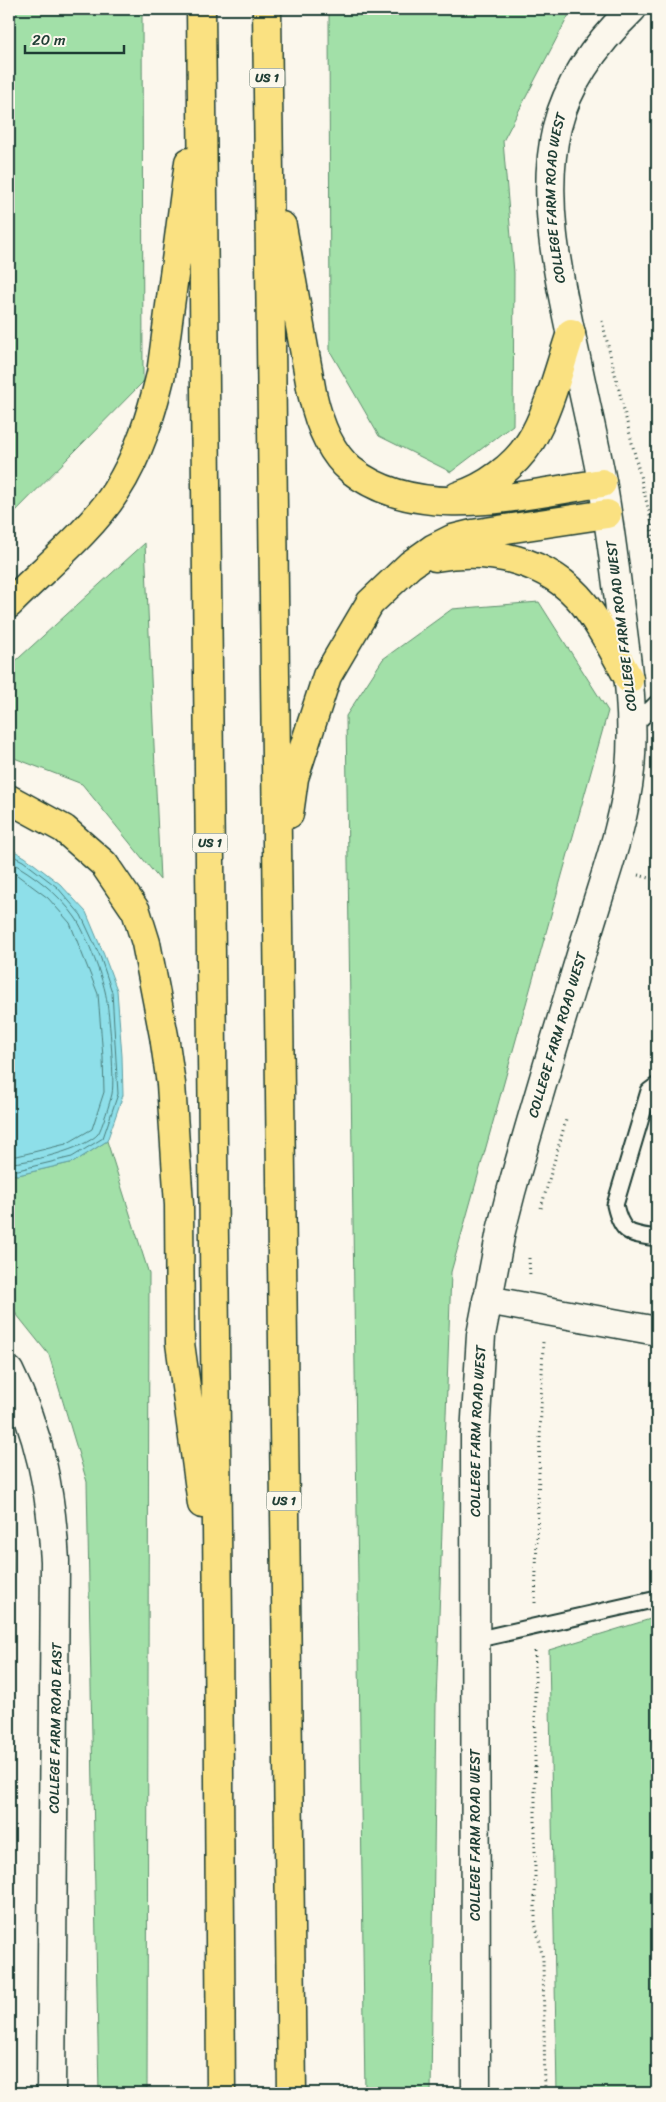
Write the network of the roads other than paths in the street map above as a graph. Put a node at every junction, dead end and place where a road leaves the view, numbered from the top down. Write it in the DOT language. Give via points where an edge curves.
graph roads {
  1 [pos="201,9"];
  2 [pos="267,9"];
  3 [pos="632,9"];
  4 [pos="202,64"];
  5 [pos="268,148"];
  6 [pos="571,333"];
  7 [pos="602,483"];
  8 [pos="444,501"];
  9 [pos="607,514"];
  10 [pos="410,565"];
  11 [pos="9,604"];
  12 [pos="629,679"];
  13 [pos="657,703"];
  14 [pos="632,728"];
  15 [pos="9,799"];
  16 [pos="276,910"];
  17 [pos="657,1085"];
  18 [pos="657,1238"];
  19 [pos="487,1300"];
  20 [pos="657,1331"];
  21 [pos="9,1371"];
  22 [pos="657,1599"];
  23 [pos="218,1622"];
  24 [pos="474,1640"];
  25 [pos="51,2093"];
  26 [pos="221,2093"];
  27 [pos="292,2093"];
  28 [pos="476,2093"];
  1 -- 4 [label="highway, US 1"];
  2 -- 5 [label="highway, US 1"];
  3 -- 6 [label="street, COLLEGE FARM ROAD WEST" via="582,69 564,103 553,149 550,214"];
  4 -- 11 [label="highway" via="161,374 142,437 125,475 99,514"];
  4 -- 23 [label="highway, US 1"];
  5 -- 8 [label="highway" via="312,394 328,438 350,469 369,481 405,496"];
  5 -- 16 [label="highway, US 1"];
  6 -- 7 [label="street, COLLEGE FARM ROAD WEST"];
  6 -- 8 [label="highway" via="539,425 518,458 488,482"];
  7 -- 8 [label="highway" via="488,500"];
  7 -- 9 [label="street, COLLEGE FARM ROAD WEST"];
  9 -- 10 [label="highway" via="452,539"];
  9 -- 12 [label="street, COLLEGE FARM ROAD WEST"];
  10 -- 12 [label="highway" via="451,554 469,553 492,554 532,565 558,580 583,603"];
  10 -- 16 [label="highway" via="370,603 327,676 294,778"];
  12 -- 14 [label="street, COLLEGE FARM ROAD WEST"];
  13 -- 14 [label="lane"];
  14 -- 19 [label="street, COLLEGE FARM ROAD WEST" via="627,793 520,1157"];
  15 -- 23 [label="highway" via="64,828 104,864 136,911 146,943 171,1084 179,1205 180,1343"];
  16 -- 27 [label="highway, US 1"];
  17 -- 18 [label="lane" via="650,1091 615,1205 619,1222 631,1234"];
  19 -- 20 [label="street"];
  19 -- 24 [label="street, COLLEGE FARM ROAD WEST" via="476,1401"];
  21 -- 25 [label="street, COLLEGE FARM ROAD EAST" via="28,1412 39,1447 53,1518"];
  22 -- 24 [label="lane"];
  23 -- 26 [label="highway, US 1"];
  24 -- 28 [label="street, COLLEGE FARM ROAD WEST"];
}
